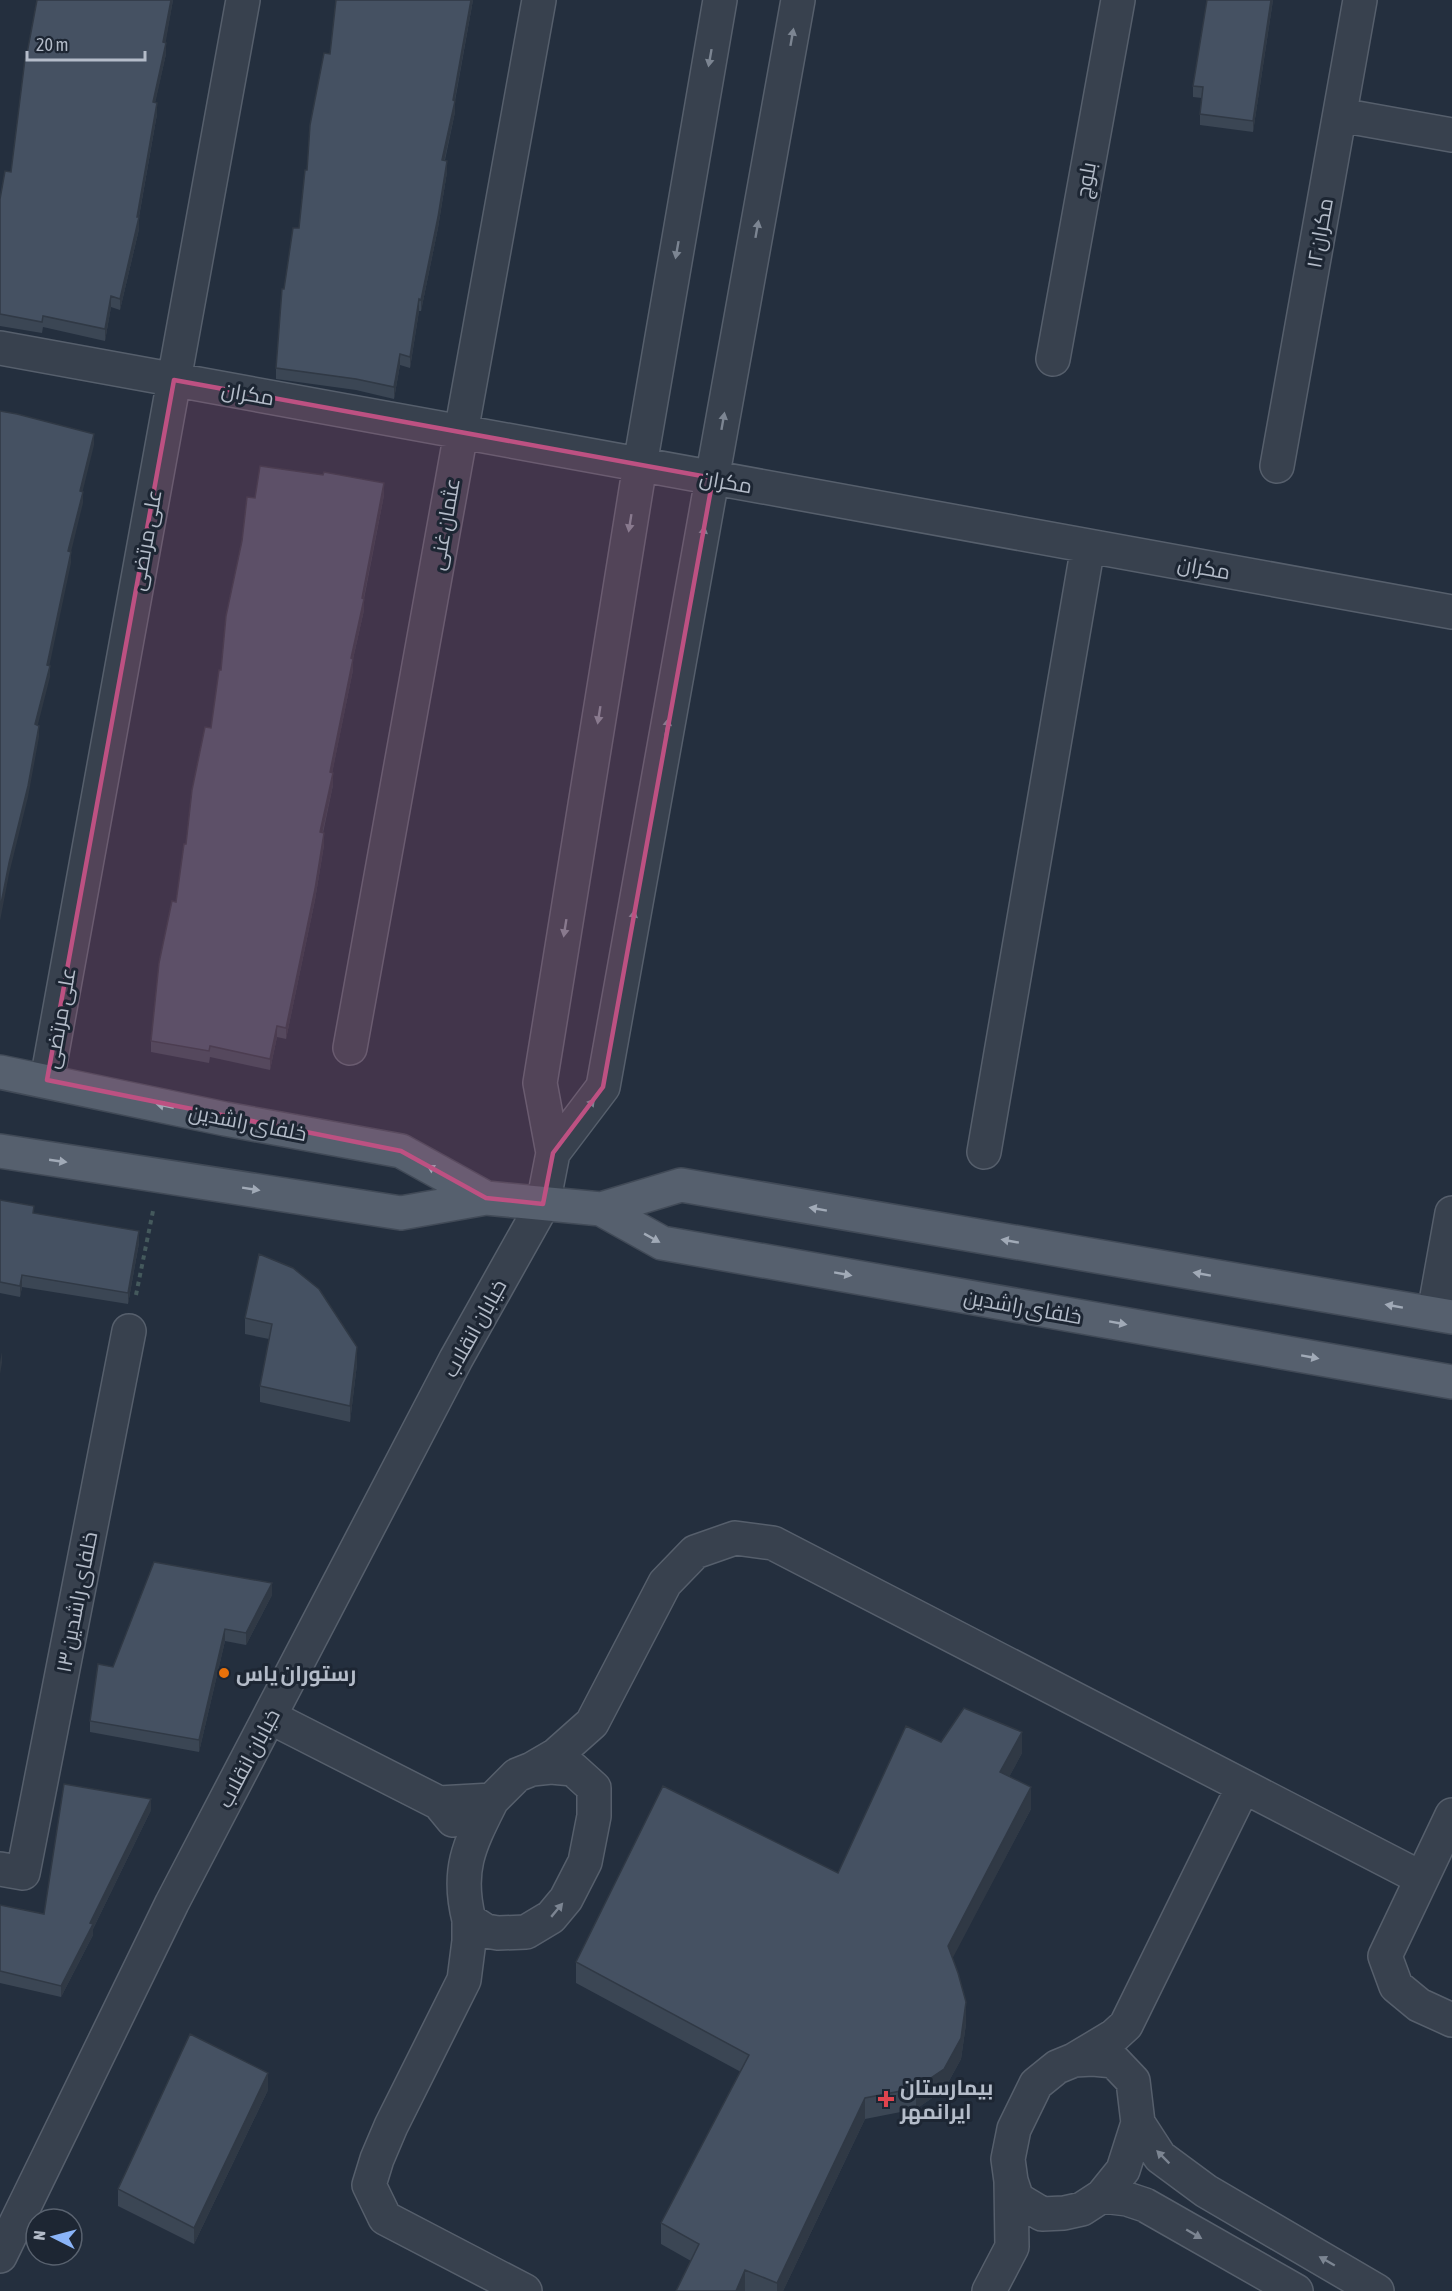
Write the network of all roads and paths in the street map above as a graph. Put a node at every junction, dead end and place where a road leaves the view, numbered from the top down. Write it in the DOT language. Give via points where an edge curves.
graph roads {
  1 [pos="243,0"];
  2 [pos="539,0"];
  3 [pos="720,0"];
  4 [pos="798,0"];
  5 [pos="1118,0"];
  6 [pos="1360,0"];
  7 [pos="1340,115"];
  8 [pos="1452,135"];
  9 [pos="0,348"];
  10 [pos="1053,359"];
  11 [pos="174,380"];
  12 [pos="461,432"];
  13 [pos="640,465"];
  14 [pos="1277,466"];
  15 [pos="713,478"];
  16 [pos="1088,546"];
  17 [pos="1452,612"];
  18 [pos="350,1048"];
  19 [pos="0,1071"];
  20 [pos="47,1080"];
  21 [pos="0,1152"];
  22 [pos="553,1152"];
  23 [pos="984,1152"];
  24 [pos="160,1175"];
  25 [pos="486,1198"];
  26 [pos="543,1204"];
  27 [pos="601,1209"];
  28 [pos="1452,1214"];
  29 [pos="1443,1315"];
  30 [pos="129,1331"];
  31 [pos="1452,1382"];
  32 [pos="270,1717"];
  33 [pos="592,1723"];
  34 [pos="532,1769"];
  35 [pos="1243,1787"];
  36 [pos="594,1788"];
  37 [pos="492,1800"];
  38 [pos="439,1803"];
  39 [pos="1452,1815"];
  40 [pos="466,1861"];
  41 [pos="12,1871"];
  42 [pos="1421,1878"];
  43 [pos="469,1920"];
  44 [pos="526,1932"];
  45 [pos="464,1980"];
  46 [pos="1452,2020"];
  47 [pos="1126,2025"];
  48 [pos="1074,2060"];
  49 [pos="1133,2081"];
  50 [pos="1138,2123"];
  51 [pos="1011,2181"];
  52 [pos="1102,2196"];
  53 [pos="1064,2213"];
  54 [pos="1012,2247"];
  55 [pos="0,2256"];
  56 [pos="525,2291"];
  57 [pos="989,2291"];
  58 [pos="1296,2291"];
  59 [pos="1377,2291"];
  1 -- 11 [label="street, علی مرتضی"];
  2 -- 12 [label="street, عثمان غنی"];
  3 -- 13 [label="street, one-way"];
  15 -- 4 [label="street, one-way"];
  5 -- 10 [label="street, بلوچ"];
  6 -- 7 [label="street, مکران۱۲"];
  7 -- 8 [label="street"];
  7 -- 14 [label="street, مکران۱۲"];
  9 -- 11 [label="street, مکران"];
  11 -- 12 [label="street, مکران"];
  11 -- 20 [label="street, علی مرتضی"];
  12 -- 13 [label="street, مکران"];
  12 -- 18 [label="street, عثمان غنی"];
  13 -- 15 [label="street, مکران"];
  13 -- 22 [label="street, one-way" via="540,1083"];
  15 -- 16 [label="street, مکران"];
  22 -- 15 [label="street, one-way" via="603,1087"];
  16 -- 17 [label="street, مکران"];
  16 -- 23 [label="street"];
  19 -- 20 [label="main road, خلفای راشدین"];
  25 -- 20 [label="main road, خلفای راشدین, one-way" via="401,1151 225,1119"];
  21 -- 24 [label="main road, خلفای راشدین, one-way"];
  22 -- 26 [label="street, خیابان انقلاب"];
  24 -- 25 [label="main road, خلفای راشدین, one-way" via="401,1213"];
  24 -- 30 [label="path"];
  25 -- 26 [label="main road, خلفای راشدین"];
  26 -- 27 [label="main road, خلفای راشدین"];
  26 -- 32 [label="street, خیابان انقلاب" via="445,1378"];
  29 -- 27 [label="main road, خلفای راشدین, one-way" via="681,1185"];
  27 -- 31 [label="main road, خلفای راشدین, one-way" via="662,1243"];
  28 -- 29 [label="street"];
  30 -- 41 [label="street, خلفای راشدین ۱۳"];
  32 -- 38 [label="street"];
  32 -- 55 [label="street, خیابان انقلاب" via="172,1903"];
  33 -- 34 [label="street" via="556,1755"];
  33 -- 35 [label="street" via="665,1583 695,1552 735,1538 773,1544"];
  33 -- 36 [label="street"];
  34 -- 36 [label="street" via="573,1769"];
  34 -- 37 [label="street" via="517,1775"];
  35 -- 42 [label="street"];
  35 -- 47 [label="street"];
  44 -- 36 [label="street, one-way" via="551,1917 566,1899 585,1862 594,1816"];
  37 -- 38 [label="street"];
  37 -- 40 [label="street"];
  38 -- 40 [label="street" via="460,1834"];
  39 -- 42 [label="street"];
  40 -- 43 [label="street" via="464,1899"];
  42 -- 46 [label="street" via="1385,1956 1396,1986 1419,2005"];
  43 -- 44 [label="street" via="486,1931"];
  43 -- 45 [label="street"];
  44 -- 45 [label="street" via="496,1951"];
  45 -- 56 [label="street" via="395,2117 369,2185 385,2218"];
  47 -- 48 [label="street"];
  47 -- 49 [label="street"];
  48 -- 49 [label="street" via="1114,2061"];
  48 -- 51 [label="street" via="1057,2067 1036,2084 1014,2129 1008,2159"];
  49 -- 50 [label="street"];
  50 -- 52 [label="street" via="1123,2170"];
  59 -- 50 [label="street, one-way" via="1206,2191 1160,2157"];
  51 -- 53 [label="street" via="1017,2199 1042,2214"];
  51 -- 54 [label="street"];
  52 -- 53 [label="street" via="1082,2209"];
  52 -- 58 [label="street, one-way" via="1145,2205"];
  53 -- 54 [label="street"];
  54 -- 57 [label="street"];
}
